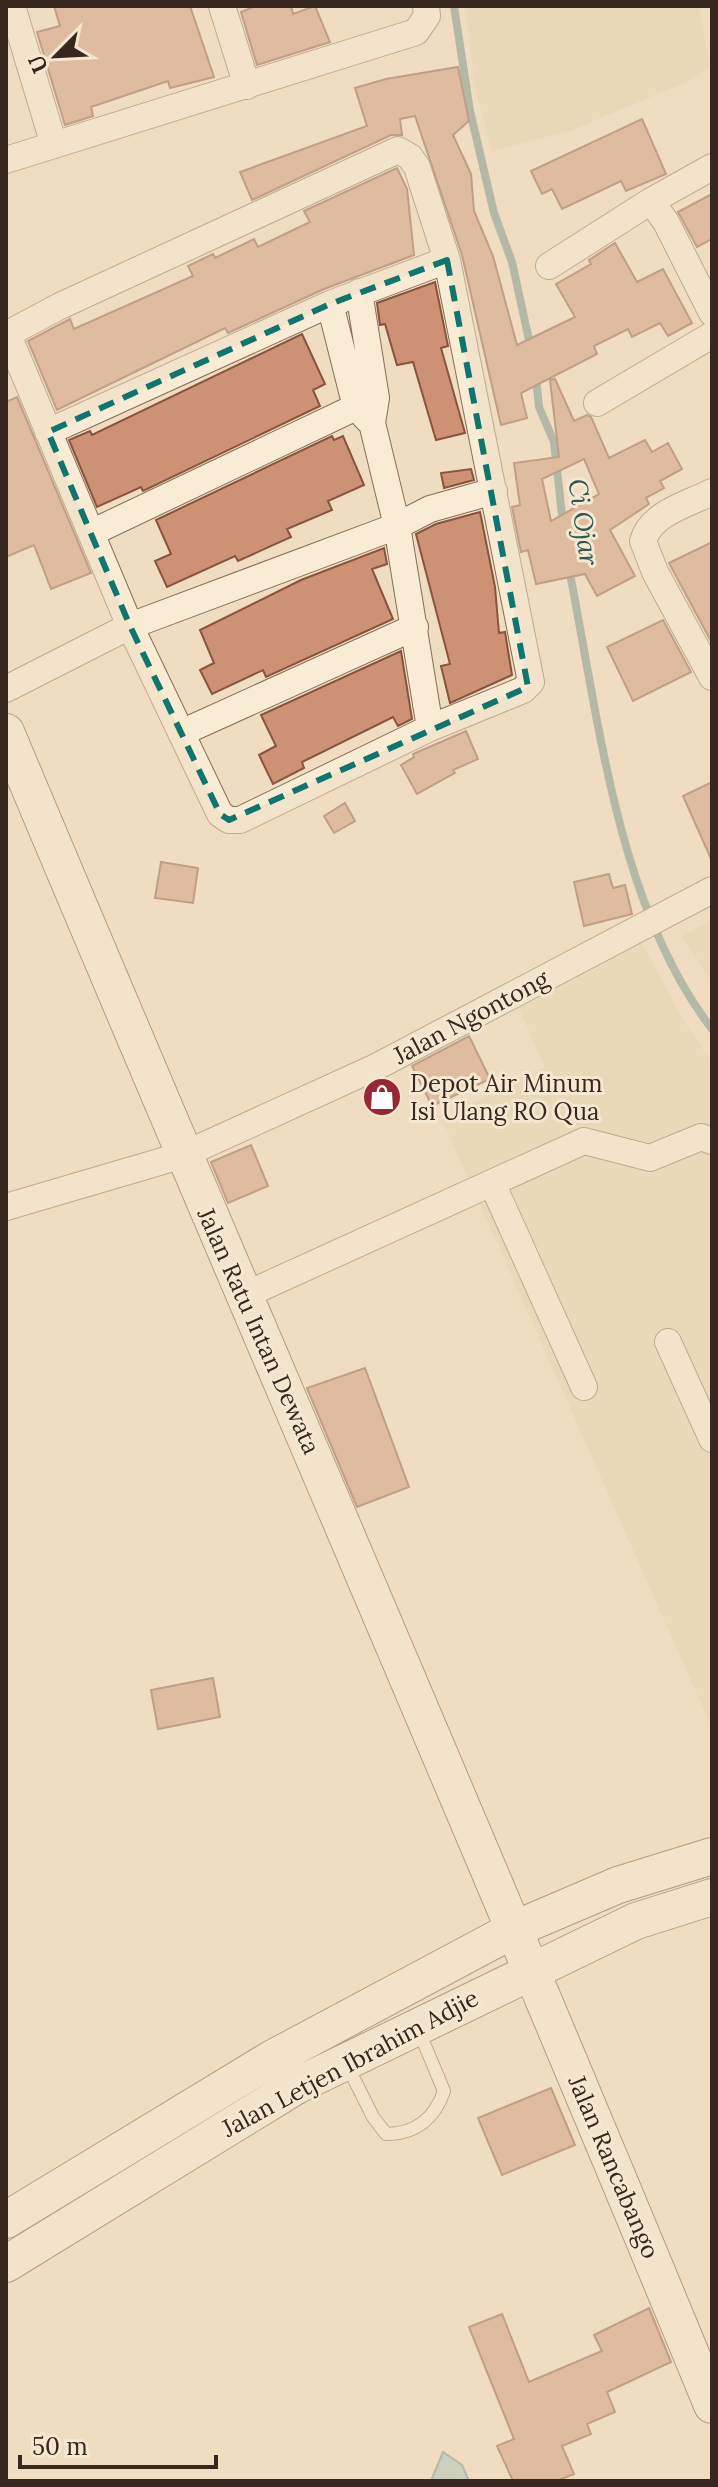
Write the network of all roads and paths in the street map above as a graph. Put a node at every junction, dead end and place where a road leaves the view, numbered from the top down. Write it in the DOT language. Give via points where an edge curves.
graph roads {
  1 [pos="12,6"];
  2 [pos="222,6"];
  3 [pos="426,6"];
  4 [pos="247,86"];
  5 [pos="54,145"];
  6 [pos="6,160"];
  7 [pos="712,167"];
  8 [pos="651,201"];
  9 [pos="447,260"];
  10 [pos="549,266"];
  11 [pos="359,292"];
  12 [pos="330,304"];
  13 [pos="712,313"];
  14 [pos="712,335"];
  15 [pos="597,403"];
  16 [pos="364,415"];
  17 [pos="48,432"];
  18 [pos="494,491"];
  19 [pos="712,492"];
  20 [pos="397,526"];
  21 [pos="91,533"];
  22 [pos="130,626"];
  23 [pos="415,627"];
  24 [pos="712,677"];
  25 [pos="6,689"];
  26 [pos="430,728"];
  27 [pos="6,732"];
  28 [pos="181,733"];
  29 [pos="704,895"];
  30 [pos="712,1141"];
  31 [pos="183,1155"];
  32 [pos="492,1183"];
  33 [pos="6,1207"];
  34 [pos="243,1296"];
  35 [pos="668,1342"];
  36 [pos="584,1387"];
  37 [pos="712,1439"];
  38 [pos="712,1856"];
  39 [pos="712,1897"];
  40 [pos="515,1929"];
  41 [pos="533,1968"];
  42 [pos="417,2026"];
  43 [pos="345,2061"];
  44 [pos="12,2216"];
  45 [pos="20,2255"];
  46 [pos="712,2405"];
  1 -- 5 [label="street"];
  2 -- 4 [label="street"];
  3 -- 4 [label="street" via="427,16 416,32"];
  4 -- 5 [label="street"];
  5 -- 6 [label="street"];
  7 -- 8 [label="street"];
  8 -- 10 [label="street"];
  8 -- 13 [label="street"];
  9 -- 11 [label="street"];
  9 -- 17 [label="street" via="417,167 403,152 392,152 15,330 12,345"];
  9 -- 18 [label="street"];
  11 -- 12 [label="street"];
  11 -- 16 [label="street" via="376,398"];
  12 -- 16 [label="street"];
  12 -- 17 [label="street"];
  14 -- 15 [label="street"];
  16 -- 20 [label="street"];
  16 -- 21 [label="street"];
  17 -- 21 [label="street"];
  18 -- 20 [label="street" via="430,509"];
  18 -- 26 [label="street" via="531,682"];
  19 -- 24 [label="street" via="668,513 643,541"];
  20 -- 22 [label="street"];
  20 -- 23 [label="street"];
  21 -- 22 [label="street"];
  22 -- 25 [label="street"];
  22 -- 28 [label="street"];
  23 -- 26 [label="street"];
  23 -- 28 [label="street"];
  26 -- 28 [label="street" via="240,820 220,814"];
  27 -- 31 [label="street, Jalan Ratu Intan Dewata"];
  29 -- 31 [label="street, Jalan Ngontong" via="376,1067"];
  30 -- 32 [label="street" via="701,1137 650,1158 584,1141"];
  31 -- 33 [label="street, Jalan Ngontong"];
  31 -- 34 [label="street, Jalan Ratu Intan Dewata"];
  32 -- 34 [label="street"];
  32 -- 36 [label="street"];
  34 -- 40 [label="street, Jalan Ratu Intan Dewata"];
  35 -- 37 [label="street"];
  38 -- 40 [label="street, Jalan Letjen Ibrahim Adjie" via="618,1885"];
  39 -- 41 [label="street, Jalan Letjen Ibrahim Adjie" via="636,1921"];
  40 -- 41 [label="street, Jalan Rancabango"];
  40 -- 44 [label="street, Jalan Letjen Ibrahim Adjie" via="273,2058"];
  41 -- 42 [label="street, Jalan Letjen Ibrahim Adjie"];
  41 -- 46 [label="street, Jalan Rancabango"];
  42 -- 43 [label="street, Jalan Letjen Ibrahim Adjie"];
  42 -- 43 [label="lane" via="444,2091 438,2108 419,2127 386,2134"];
  43 -- 45 [label="street, Jalan Letjen Ibrahim Adjie" via="270,2101"];
  44 -- 45 [label="street"];
}
